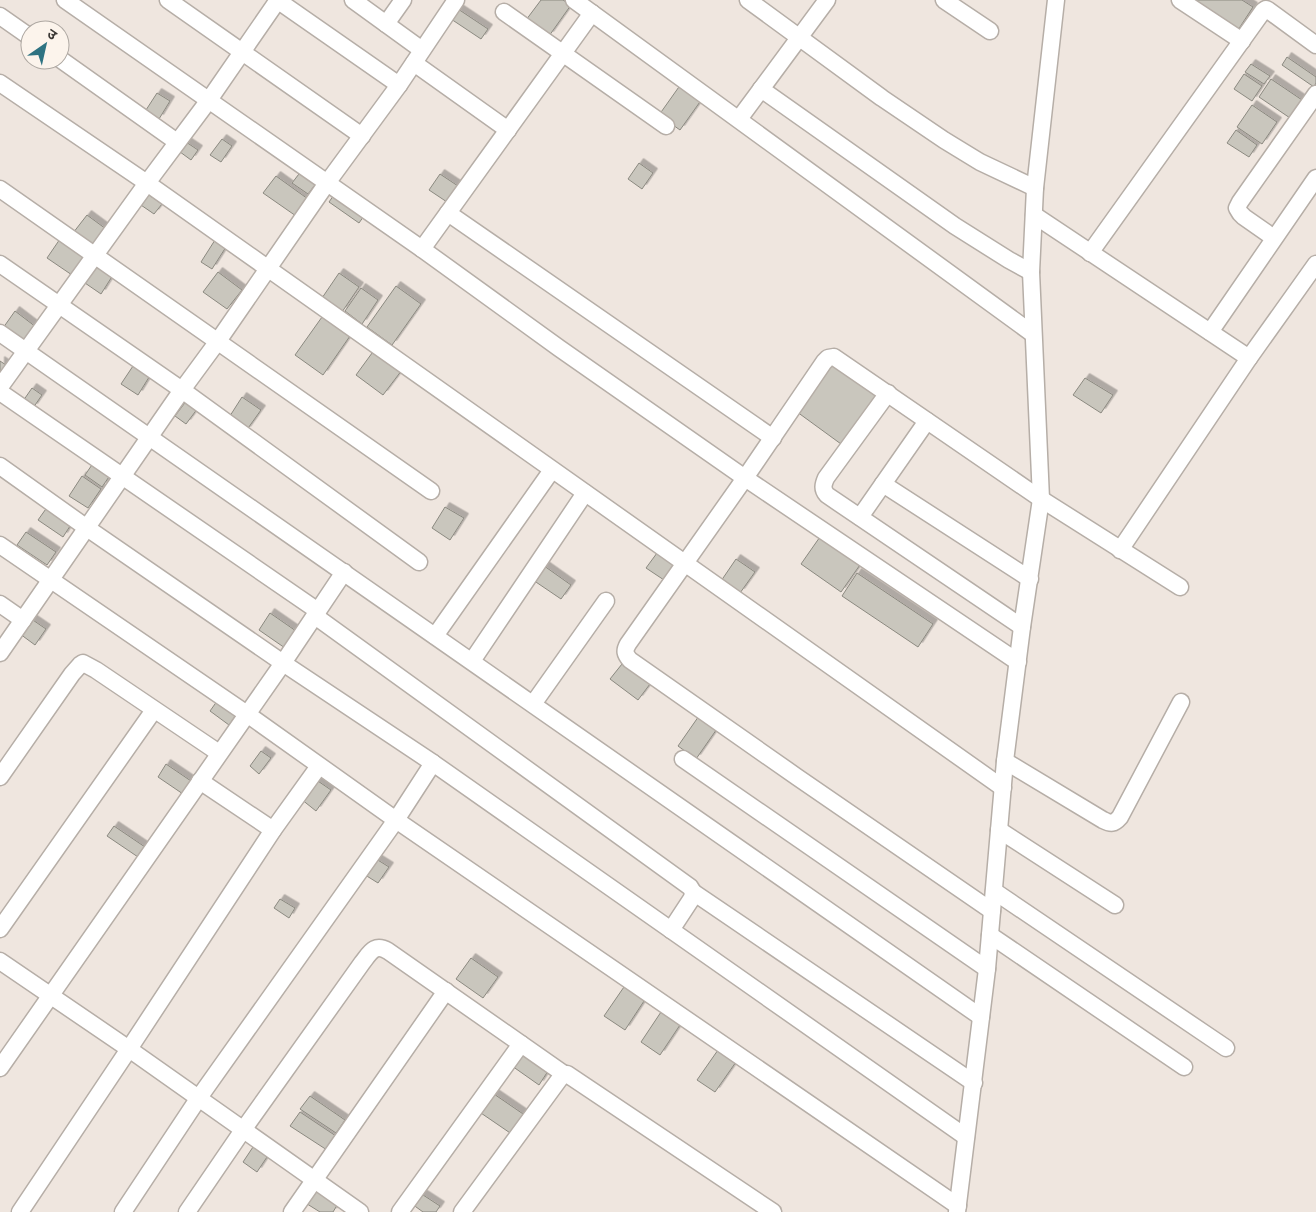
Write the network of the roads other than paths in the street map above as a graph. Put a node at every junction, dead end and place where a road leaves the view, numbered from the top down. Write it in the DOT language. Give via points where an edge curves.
graph roads {
  1 [pos="65,0"];
  2 [pos="168,0"];
  3 [pos="278,0"];
  4 [pos="353,0"];
  5 [pos="403,0"];
  6 [pos="456,0"];
  7 [pos="574,0"];
  8 [pos="748,0"];
  9 [pos="827,0"];
  10 [pos="944,0"];
  11 [pos="1056,0"];
  12 [pos="1180,0"];
  13 [pos="504,12"];
  14 [pos="592,13"];
  15 [pos="0,16"];
  16 [pos="386,24"];
  17 [pos="20,30"];
  18 [pos="990,31"];
  19 [pos="800,38"];
  20 [pos="1242,41"];
  21 [pos="1316,45"];
  22 [pos="242,52"];
  23 [pos="563,54"];
  24 [pos="418,56"];
  25 [pos="70,65"];
  26 [pos="0,83"];
  27 [pos="399,85"];
  28 [pos="761,89"];
  29 [pos="1316,94"];
  30 [pos="209,100"];
  31 [pos="738,119"];
  32 [pos="666,126"];
  33 [pos="508,130"];
  34 [pos="362,136"];
  35 [pos="177,142"];
  36 [pos="1316,178"];
  37 [pos="146,183"];
  38 [pos="327,183"];
  39 [pos="1035,188"];
  40 [pos="0,189"];
  41 [pos="448,213"];
  42 [pos="1034,215"];
  43 [pos="1274,238"];
  44 [pos="422,249"];
  45 [pos="1090,253"];
  46 [pos="94,255"];
  47 [pos="0,264"];
  48 [pos="1316,264"];
  49 [pos="268,269"];
  50 [pos="1031,272"];
  51 [pos="59,305"];
  52 [pos="1210,332"];
  53 [pos="0,333"];
  54 [pos="1033,334"];
  55 [pos="218,341"];
  56 [pos="26,351"];
  57 [pos="1249,358"];
  58 [pos="0,387"];
  59 [pos="182,390"];
  60 [pos="0,392"];
  61 [pos="888,394"];
  62 [pos="927,421"];
  63 [pos="149,437"];
  64 [pos="772,438"];
  65 [pos="0,466"];
  66 [pos="552,470"];
  67 [pos="122,476"];
  68 [pos="746,478"];
  69 [pos="883,484"];
  70 [pos="430,491"];
  71 [pos="585,493"];
  72 [pos="1041,499"];
  73 [pos="860,517"];
  74 [pos="87,528"];
  75 [pos="0,545"];
  76 [pos="1120,550"];
  77 [pos="419,562"];
  78 [pos="685,563"];
  79 [pos="344,572"];
  80 [pos="1030,579"];
  81 [pos="50,580"];
  82 [pos="1180,587"];
  83 [pos="606,601"];
  84 [pos="0,604"];
  85 [pos="316,613"];
  86 [pos="23,620"];
  87 [pos="1022,627"];
  88 [pos="435,636"];
  89 [pos="0,654"];
  90 [pos="472,661"];
  91 [pos="1018,662"];
  92 [pos="283,663"];
  93 [pos="1181,702"];
  94 [pos="533,704"];
  95 [pos="154,710"];
  96 [pos="247,714"];
  97 [pos="219,753"];
  98 [pos="683,759"];
  99 [pos="1005,761"];
  100 [pos="433,764"];
  101 [pos="319,766"];
  102 [pos="0,777"];
  103 [pos="200,781"];
  104 [pos="1003,788"];
  105 [pos="396,820"];
  106 [pos="273,830"];
  107 [pos="1000,830"];
  108 [pos="994,891"];
  109 [pos="693,892"];
  110 [pos="1115,904"];
  111 [pos="992,911"];
  112 [pos="0,929"];
  113 [pos="671,930"];
  114 [pos="990,935"];
  115 [pos="0,961"];
  116 [pos="987,969"];
  117 [pos="446,991"];
  118 [pos="50,996"];
  119 [pos="981,1017"];
  120 [pos="521,1044"];
  121 [pos="1226,1048"];
  122 [pos="129,1049"];
  123 [pos="1184,1067"];
  124 [pos="0,1068"];
  125 [pos="564,1074"];
  126 [pos="974,1083"];
  127 [pos="198,1099"];
  128 [pos="242,1130"];
  129 [pos="966,1137"];
  130 [pos="314,1179"];
  131 [pos="958,1209"];
  132 [pos="20,1212"];
  133 [pos="123,1212"];
  134 [pos="187,1212"];
  135 [pos="292,1212"];
  136 [pos="360,1212"];
  137 [pos="400,1212"];
  138 [pos="462,1212"];
  139 [pos="773,1212"];
  1 -- 30 [label="street"];
  2 -- 22 [label="street"];
  3 -- 22 [label="street"];
  3 -- 27 [label="street"];
  4 -- 16 [label="street"];
  5 -- 16 [label="street"];
  6 -- 24 [label="street"];
  7 -- 14 [label="street"];
  8 -- 19 [label="street"];
  9 -- 19 [label="street"];
  10 -- 18 [label="street"];
  11 -- 39 [label="street"];
  12 -- 20 [label="street"];
  13 -- 23 [label="street"];
  14 -- 23 [label="street"];
  14 -- 31 [label="street"];
  15 -- 17 [label="street"];
  16 -- 24 [label="street"];
  19 -- 28 [label="street"];
  19 -- 39 [label="street" via="944,140 980,162"];
  20 -- 21 [label="street" via="1266,9"];
  20 -- 45 [label="street"];
  22 -- 30 [label="street"];
  22 -- 34 [label="street"];
  23 -- 32 [label="street"];
  23 -- 33 [label="street"];
  24 -- 27 [label="street"];
  24 -- 33 [label="street"];
  25 -- 35 [label="street"];
  26 -- 37 [label="street"];
  27 -- 34 [label="street"];
  28 -- 31 [label="street"];
  28 -- 50 [label="street" via="955,226"];
  29 -- 43 [label="street" via="1237,208 1244,217"];
  30 -- 35 [label="street"];
  30 -- 38 [label="street"];
  31 -- 54 [label="street"];
  33 -- 41 [label="street"];
  34 -- 38 [label="street"];
  35 -- 37 [label="street"];
  36 -- 43 [label="street"];
  37 -- 46 [label="street"];
  37 -- 49 [label="street"];
  38 -- 44 [label="street"];
  38 -- 49 [label="street"];
  39 -- 42 [label="street"];
  40 -- 46 [label="street"];
  41 -- 44 [label="street"];
  41 -- 64 [label="street"];
  42 -- 45 [label="street"];
  42 -- 50 [label="street"];
  43 -- 52 [label="street"];
  44 -- 68 [label="street"];
  45 -- 52 [label="street"];
  46 -- 51 [label="street"];
  46 -- 55 [label="street"];
  47 -- 51 [label="street"];
  48 -- 57 [label="street"];
  49 -- 55 [label="street"];
  49 -- 66 [label="street"];
  50 -- 54 [label="street"];
  51 -- 56 [label="street"];
  51 -- 59 [label="street"];
  52 -- 57 [label="street"];
  53 -- 56 [label="street"];
  54 -- 72 [label="street"];
  55 -- 59 [label="street"];
  55 -- 70 [label="street"];
  56 -- 58 [label="street"];
  56 -- 63 [label="street"];
  57 -- 76 [label="street"];
  59 -- 63 [label="street"];
  59 -- 77 [label="street"];
  60 -- 67 [label="street"];
  61 -- 62 [label="street"];
  61 -- 64 [label="street" via="841,361 828,358"];
  61 -- 73 [label="street" via="823,485 827,495"];
  62 -- 69 [label="street"];
  62 -- 72 [label="street"];
  63 -- 67 [label="street"];
  63 -- 79 [label="street"];
  64 -- 68 [label="street"];
  65 -- 74 [label="street"];
  66 -- 71 [label="street"];
  66 -- 88 [label="street"];
  67 -- 74 [label="street"];
  67 -- 85 [label="street"];
  68 -- 78 [label="street"];
  68 -- 91 [label="street"];
  69 -- 73 [label="street"];
  69 -- 80 [label="street"];
  71 -- 78 [label="street"];
  71 -- 90 [label="street"];
  72 -- 76 [label="street"];
  72 -- 80 [label="street"];
  73 -- 87 [label="street"];
  74 -- 81 [label="street"];
  74 -- 92 [label="street"];
  75 -- 81 [label="street"];
  76 -- 82 [label="street"];
  78 -- 104 [label="street"];
  78 -- 111 [label="street" via="625,649 630,660"];
  79 -- 85 [label="street"];
  79 -- 88 [label="street"];
  80 -- 87 [label="street"];
  81 -- 86 [label="street"];
  81 -- 96 [label="street"];
  83 -- 94 [label="street"];
  84 -- 86 [label="street"];
  85 -- 92 [label="street"];
  85 -- 109 [label="street"];
  86 -- 89 [label="street"];
  87 -- 91 [label="street"];
  88 -- 90 [label="street"];
  90 -- 94 [label="street"];
  91 -- 99 [label="street"];
  92 -- 96 [label="street"];
  92 -- 100 [label="street"];
  93 -- 99 [label="street" via="1120,817 1110,824"];
  94 -- 119 [label="street"];
  95 -- 97 [label="street"];
  95 -- 102 [label="street" via="83,663"];
  95 -- 112 [label="street"];
  96 -- 97 [label="street"];
  96 -- 101 [label="street"];
  97 -- 103 [label="street"];
  98 -- 116 [label="street"];
  99 -- 104 [label="street"];
  100 -- 105 [label="street"];
  100 -- 113 [label="street"];
  101 -- 105 [label="street"];
  101 -- 106 [label="street"];
  103 -- 106 [label="street"];
  103 -- 118 [label="street"];
  104 -- 107 [label="street"];
  105 -- 127 [label="street"];
  105 -- 131 [label="street"];
  106 -- 122 [label="street"];
  107 -- 108 [label="street"];
  107 -- 110 [label="street"];
  108 -- 111 [label="street"];
  108 -- 121 [label="street"];
  109 -- 113 [label="street"];
  109 -- 126 [label="street"];
  111 -- 114 [label="street"];
  113 -- 129 [label="street"];
  114 -- 116 [label="street"];
  114 -- 123 [label="street"];
  115 -- 118 [label="street"];
  116 -- 119 [label="street"];
  117 -- 120 [label="street"];
  117 -- 128 [label="street" via="383,948 376,948"];
  117 -- 130 [label="street"];
  118 -- 122 [label="street"];
  118 -- 124 [label="street"];
  119 -- 126 [label="street"];
  120 -- 125 [label="street"];
  120 -- 137 [label="street"];
  122 -- 127 [label="street"];
  122 -- 132 [label="street"];
  125 -- 138 [label="street"];
  125 -- 139 [label="street" via="571,1075"];
  126 -- 129 [label="street"];
  127 -- 128 [label="street"];
  127 -- 133 [label="street"];
  128 -- 130 [label="street"];
  128 -- 134 [label="street"];
  129 -- 131 [label="street"];
  130 -- 135 [label="street"];
  130 -- 136 [label="street"];
}
